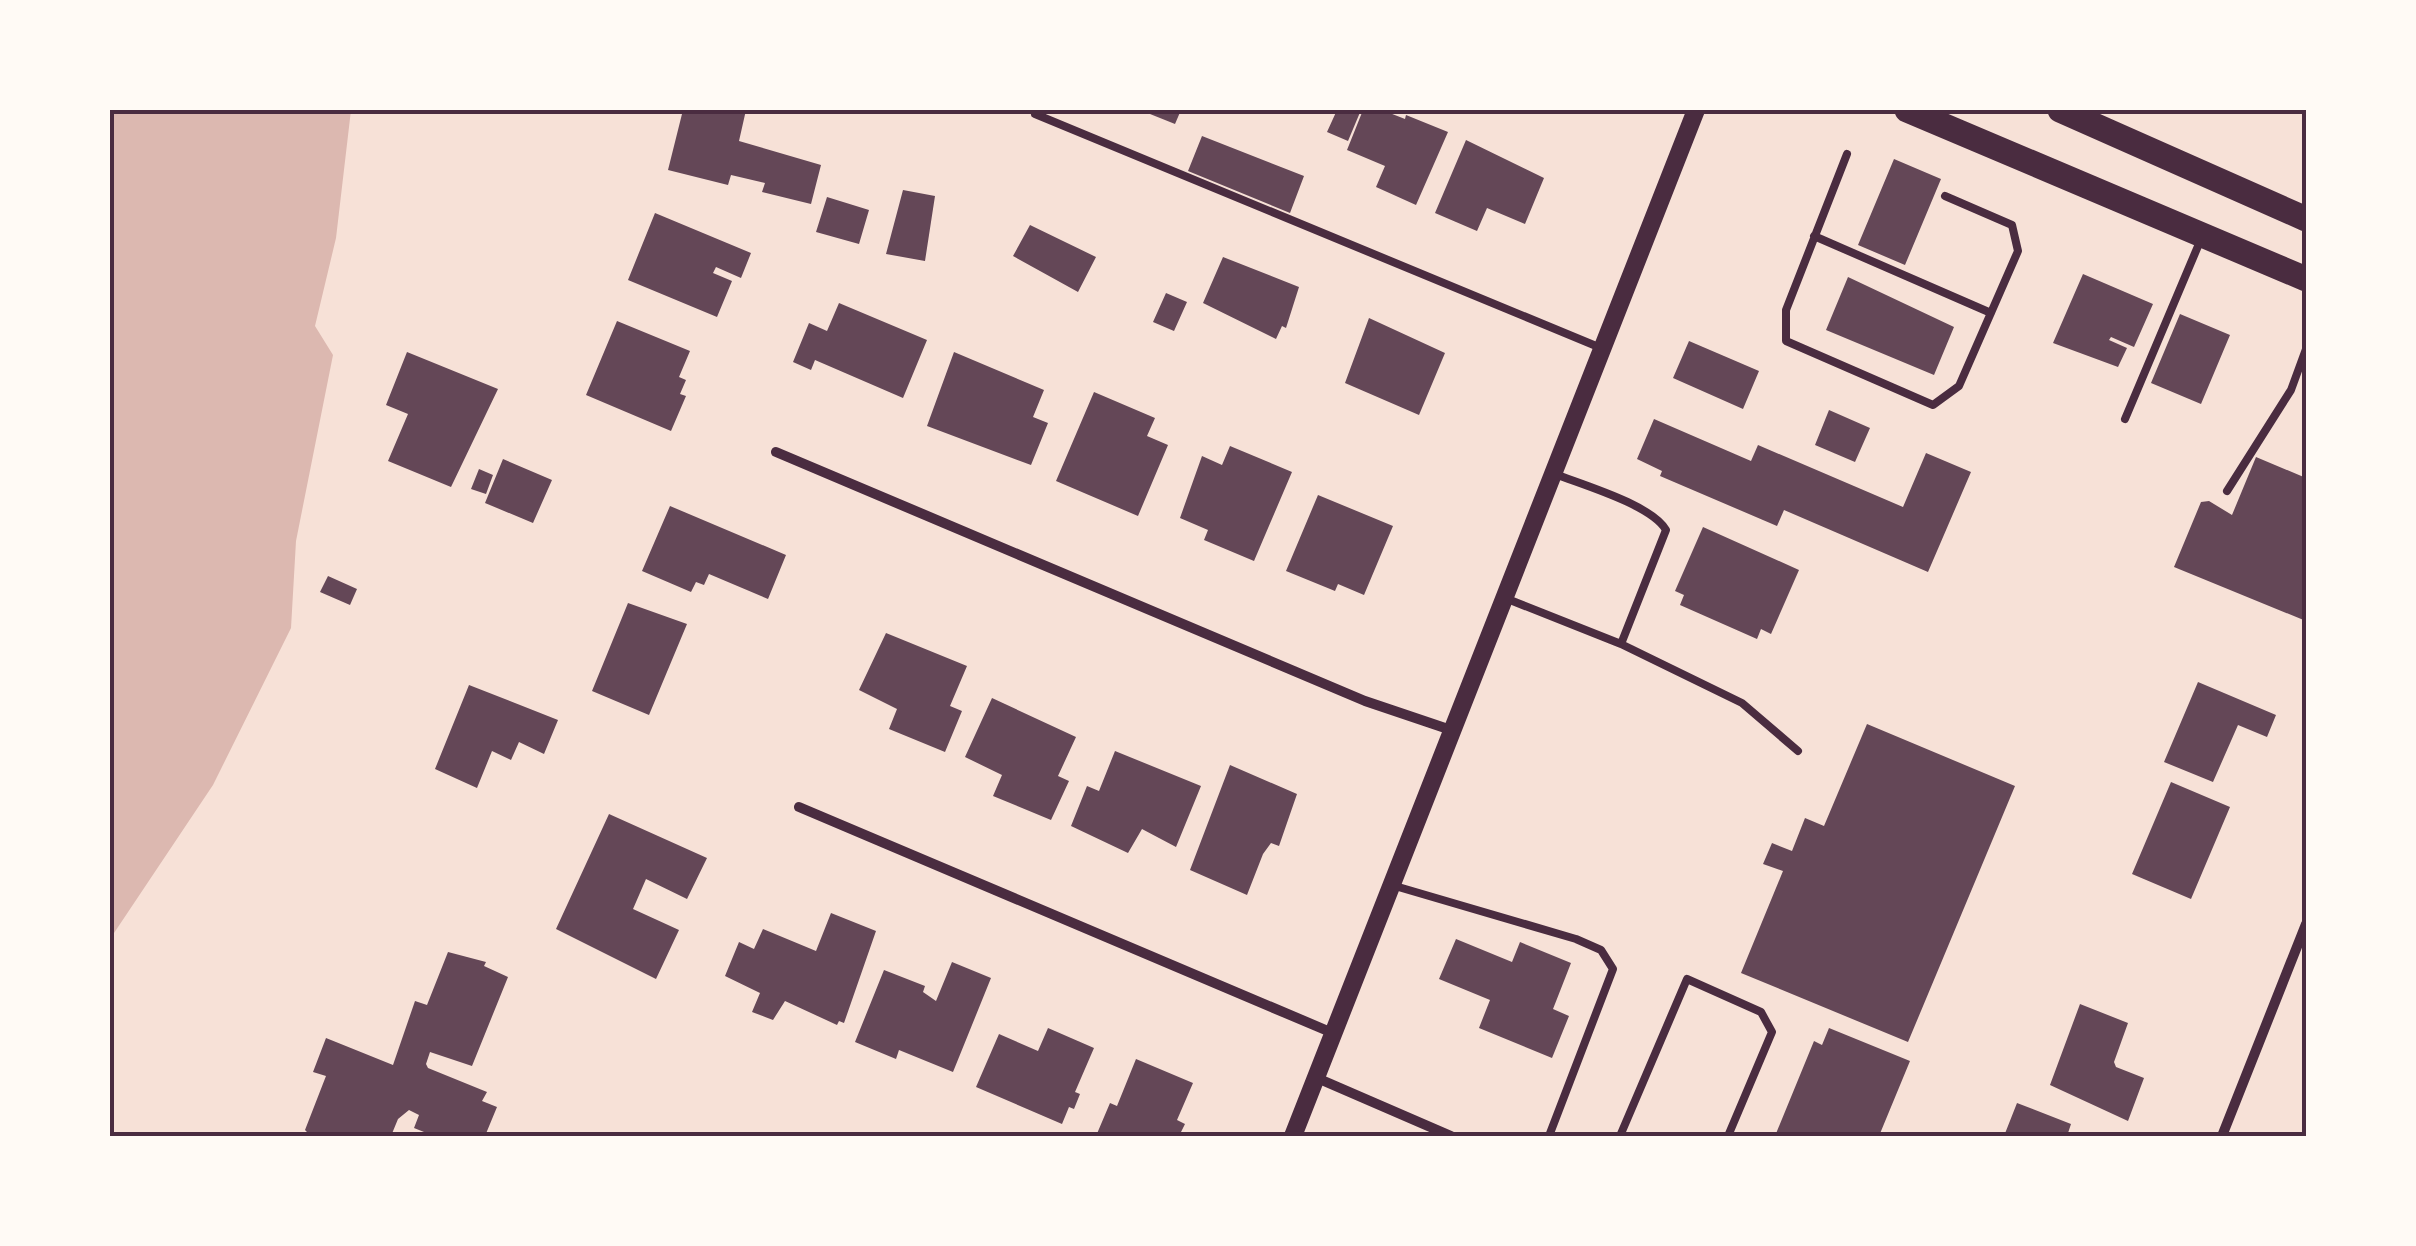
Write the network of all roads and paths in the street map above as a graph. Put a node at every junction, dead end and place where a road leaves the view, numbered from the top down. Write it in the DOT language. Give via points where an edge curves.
graph roads {
  1 [pos="1696,110"];
  2 [pos="1907,110"];
  3 [pos="2060,110"];
  4 [pos="1035,114"];
  5 [pos="1846,154"];
  6 [pos="1946,196"];
  7 [pos="2306,219"];
  8 [pos="2203,235"];
  9 [pos="1814,236"];
  10 [pos="2306,279"];
  11 [pos="1991,312"];
  12 [pos="1601,348"];
  13 [pos="2306,349"];
  14 [pos="2125,419"];
  15 [pos="776,452"];
  16 [pos="1555,474"];
  17 [pos="2227,491"];
  18 [pos="1505,598"];
  19 [pos="1621,644"];
  20 [pos="1450,730"];
  21 [pos="1798,752"];
  22 [pos="799,807"];
  23 [pos="1390,885"];
  24 [pos="2306,924"];
  25 [pos="1335,1034"];
  26 [pos="1317,1078"];
  27 [pos="1293,1136"];
  28 [pos="1451,1136"];
  29 [pos="1549,1136"];
  30 [pos="1620,1136"];
  31 [pos="1728,1136"];
  32 [pos="2222,1136"];
  1 -- 12 [label="street"];
  2 -- 8 [label="main road"];
  3 -- 7 [label="main road"];
  4 -- 12 [label="lane"];
  5 -- 9 [label="lane"];
  6 -- 11 [label="lane" via="2012,225 2018,251"];
  8 -- 10 [label="main road"];
  8 -- 14 [label="lane"];
  9 -- 11 [label="lane"];
  9 -- 11 [label="lane" via="1786,310 1786,341 1877,382 1933,405 1959,386"];
  12 -- 16 [label="street"];
  13 -- 17 [label="lane" via="2291,390"];
  15 -- 20 [label="street" via="1364,701"];
  16 -- 18 [label="street"];
  16 -- 19 [label="lane" via="1642,510 1666,530"];
  18 -- 19 [label="lane"];
  18 -- 20 [label="street"];
  19 -- 21 [label="lane" via="1742,703"];
  20 -- 23 [label="street"];
  22 -- 25 [label="street"];
  23 -- 25 [label="street"];
  23 -- 29 [label="lane" via="1516,918 1602,950 1613,969"];
  24 -- 32 [label="street"];
  25 -- 26 [label="street"];
  26 -- 27 [label="street"];
  26 -- 28 [label="street"];
  30 -- 31 [label="lane" via="1687,978 1770,1021 1772,1032"];
}
